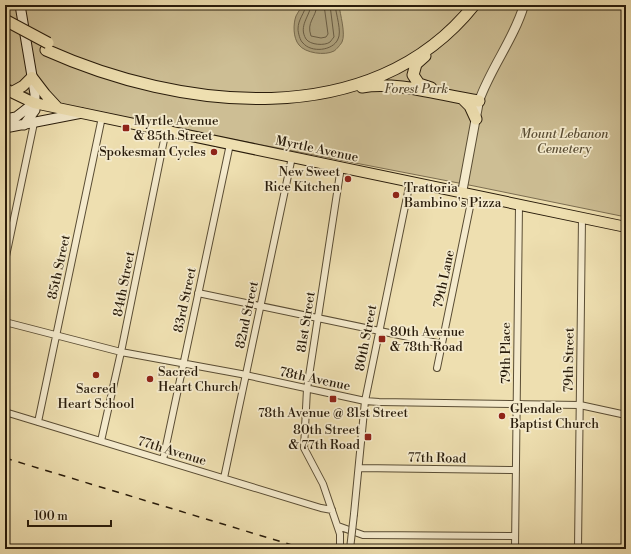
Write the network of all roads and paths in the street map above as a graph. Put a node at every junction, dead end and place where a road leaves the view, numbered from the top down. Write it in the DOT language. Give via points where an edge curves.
graph roads {
  1 [pos="20,5"];
  2 [pos="465,5"];
  3 [pos="474,5"];
  4 [pos="524,5"];
  5 [pos="5,20"];
  6 [pos="454,27"];
  7 [pos="5,28"];
  8 [pos="47,47"];
  9 [pos="32,77"];
  10 [pos="8,90"];
  11 [pos="338,90"];
  12 [pos="462,98"];
  13 [pos="480,99"];
  14 [pos="34,103"];
  15 [pos="57,107"];
  16 [pos="84,113"];
  17 [pos="102,117"];
  18 [pos="5,119"];
  19 [pos="476,119"];
  20 [pos="34,123"];
  21 [pos="24,124"];
  22 [pos="5,128"];
  23 [pos="166,130"];
  24 [pos="230,144"];
  25 [pos="292,157"];
  26 [pos="341,167"];
  27 [pos="410,182"];
  28 [pos="466,194"];
  29 [pos="519,205"];
  30 [pos="582,218"];
  31 [pos="626,228"];
  32 [pos="5,261"];
  33 [pos="198,293"];
  34 [pos="260,306"];
  35 [pos="318,318"];
  36 [pos="5,322"];
  37 [pos="378,331"];
  38 [pos="56,335"];
  39 [pos="442,344"];
  40 [pos="121,352"];
  41 [pos="183,363"];
  42 [pos="437,368"];
  43 [pos="246,375"];
  44 [pos="307,389"];
  45 [pos="365,401"];
  46 [pos="517,403"];
  47 [pos="580,404"];
  48 [pos="5,412"];
  49 [pos="626,415"];
  50 [pos="38,422"];
  51 [pos="101,441"];
  52 [pos="163,460"];
  53 [pos="359,468"];
  54 [pos="516,470"];
  55 [pos="224,478"];
  56 [pos="332,510"];
  57 [pos="338,526"];
  58 [pos="515,536"];
  59 [pos="340,546"];
  60 [pos="350,549"];
  61 [pos="515,549"];
  62 [pos="578,549"];
  1 -- 9 [label="main road"];
  2 -- 8 [label="highway" via="428,40 382,67 342,81 282,91 225,91 187,86 151,79"];
  3 -- 6 [label="highway"];
  4 -- 13 [label="street" via="512,38"];
  5 -- 8 [label="highway, bridge"];
  6 -- 11 [label="highway" via="430,47 398,67 376,78"];
  6 -- 13 [label="highway" via="439,45 418,62 414,78 424,86"];
  7 -- 8 [label="highway"];
  8 -- 11 [label="highway" via="85,67 164,89 205,96 279,98"];
  9 -- 10 [label="main road" via="23,86"];
  9 -- 14 [label="main road"];
  9 -- 15 [label="main road"];
  10 -- 14 [label="main road, Myrtle Avenue"];
  11 -- 12 [label="highway" via="388,86"];
  12 -- 13 [label="highway"];
  12 -- 19 [label="highway" via="470,106"];
  13 -- 19 [label="street"];
  14 -- 15 [label="main road, Myrtle Avenue"];
  14 -- 18 [label="main road" via="16,117"];
  14 -- 21 [label="main road" via="35,110"];
  15 -- 16 [label="main road, Myrtle Avenue"];
  16 -- 17 [label="main road, Myrtle Avenue"];
  16 -- 20 [label="main road"];
  17 -- 23 [label="main road, Myrtle Avenue"];
  17 -- 38 [label="street, 85th Street"];
  19 -- 28 [label="street"];
  20 -- 21 [label="main road"];
  20 -- 32 [label="street"];
  21 -- 22 [label="main road"];
  23 -- 24 [label="main road, Myrtle Avenue"];
  23 -- 40 [label="street, 84th Street"];
  24 -- 25 [label="main road, Myrtle Avenue"];
  24 -- 33 [label="street, 83rd Street"];
  25 -- 26 [label="main road, Myrtle Avenue"];
  25 -- 34 [label="street, 82nd Street"];
  26 -- 27 [label="main road, Myrtle Avenue"];
  26 -- 35 [label="street, 81st Street"];
  27 -- 28 [label="main road, Myrtle Avenue"];
  27 -- 37 [label="street, 80th Street"];
  28 -- 29 [label="main road, Myrtle Avenue"];
  28 -- 39 [label="street, 79th Lane" via="471,202"];
  29 -- 30 [label="main road, Myrtle Avenue"];
  29 -- 46 [label="street, 79th Place"];
  30 -- 31 [label="main road, Myrtle Avenue"];
  30 -- 47 [label="street, 79th Street"];
  33 -- 34 [label="street"];
  33 -- 41 [label="street, 83rd Street"];
  34 -- 35 [label="street"];
  34 -- 43 [label="street, 82nd Street"];
  35 -- 37 [label="street"];
  35 -- 44 [label="street, 81st Street"];
  36 -- 38 [label="street, 78th Avenue"];
  37 -- 39 [label="street"];
  37 -- 45 [label="street, 80th Street"];
  38 -- 40 [label="street, 78th Avenue"];
  38 -- 50 [label="street, 85th Street"];
  39 -- 42 [label="street, 79th Lane"];
  40 -- 41 [label="street, 78th Avenue"];
  40 -- 51 [label="street, 84th Street"];
  41 -- 43 [label="street, 78th Avenue"];
  41 -- 52 [label="street, 83rd Street"];
  43 -- 44 [label="street, 78th Avenue"];
  43 -- 55 [label="street, 82nd Street"];
  44 -- 45 [label="street, 78th Avenue"];
  44 -- 56 [label="street, 81st Street" via="304,448 323,484"];
  45 -- 46 [label="street, 78th Avenue"];
  45 -- 53 [label="street, 80th Street"];
  46 -- 47 [label="street, 78th Avenue"];
  46 -- 54 [label="street, 79th Place"];
  47 -- 49 [label="street, 78th Avenue"];
  47 -- 62 [label="street, 79th Street"];
  48 -- 50 [label="street, 77th Avenue"];
  50 -- 51 [label="street, 77th Avenue"];
  51 -- 52 [label="street, 77th Avenue"];
  52 -- 55 [label="street, 77th Avenue"];
  53 -- 54 [label="street, 77th Road"];
  53 -- 60 [label="street, 80th Street, bridge"];
  54 -- 58 [label="street, 79th Place"];
  55 -- 56 [label="street, 77th Avenue"];
  56 -- 57 [label="street, 81st Street"];
  57 -- 58 [label="street" via="363,535"];
  57 -- 59 [label="street, 81st Street"];
  58 -- 61 [label="street, 79th Place"];
}
